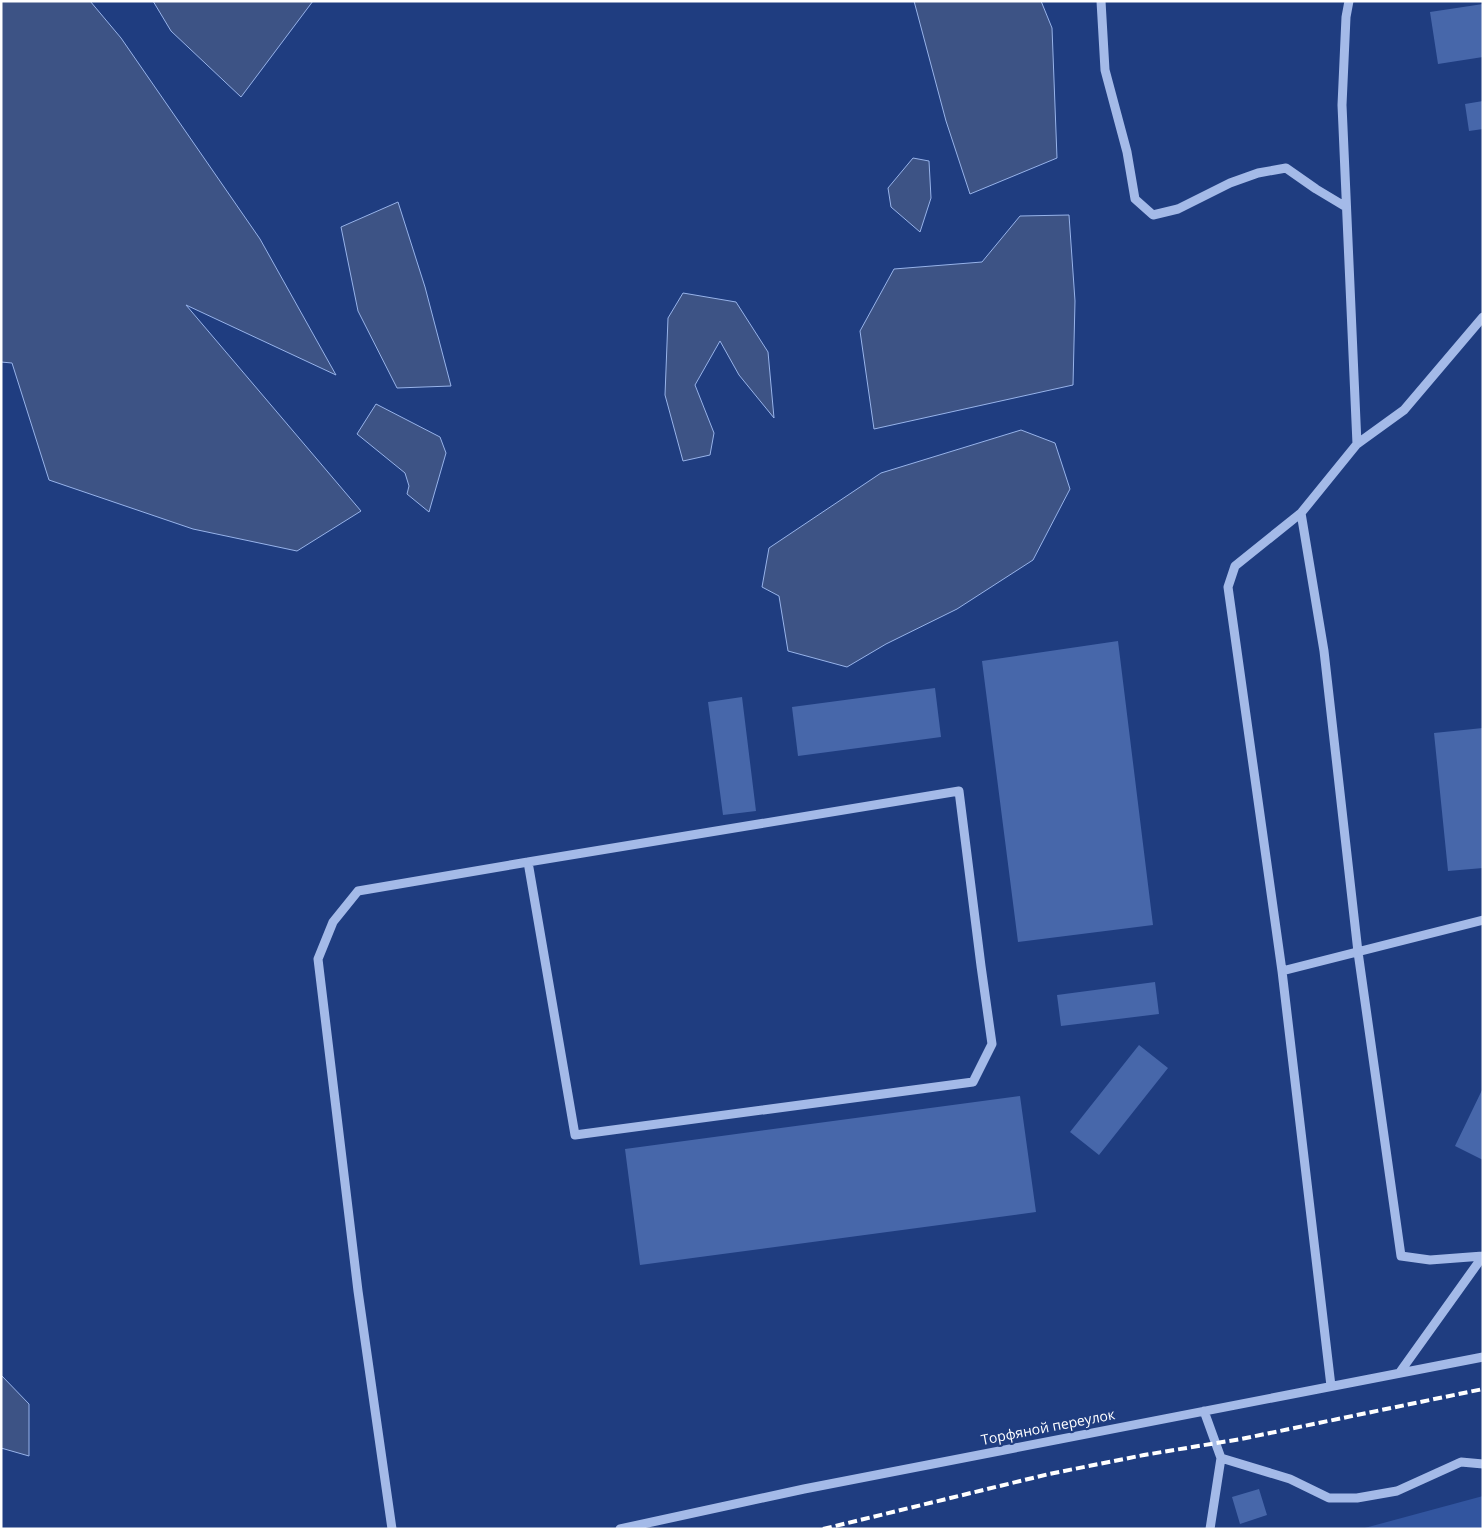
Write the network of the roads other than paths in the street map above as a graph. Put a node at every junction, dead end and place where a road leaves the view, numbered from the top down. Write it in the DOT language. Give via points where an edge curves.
graph roads {
  1 [pos="1101,1"];
  2 [pos="1349,1"];
  3 [pos="1346,207"];
  4 [pos="1483,317"];
  5 [pos="1357,444"];
  6 [pos="1301,513"];
  7 [pos="528,862"];
  8 [pos="1483,920"];
  9 [pos="1358,952"];
  10 [pos="1282,971"];
  11 [pos="1483,1256"];
  12 [pos="1483,1357"];
  13 [pos="1400,1372"];
  14 [pos="1331,1386"];
  15 [pos="1204,1411"];
  16 [pos="1221,1458"];
  17 [pos="1483,1464"];
  18 [pos="392,1529"];
  19 [pos="620,1529"];
  20 [pos="1210,1529"];
  1 -- 3 [label="street" via="1105,70 1127,152 1135,199 1154,215 1178,209 1258,173 1286,168"];
  2 -- 3 [label="street" via="1342,105"];
  3 -- 5 [label="street"];
  4 -- 5 [label="street" via="1404,410"];
  5 -- 6 [label="street"];
  6 -- 9 [label="street" via="1324,651"];
  6 -- 10 [label="street" via="1235,566 1228,587"];
  7 -- 7 [label="street" via="959,792 992,1044 973,1082 575,1135"];
  7 -- 18 [label="street" via="358,891 333,922 318,959 358,1291"];
  8 -- 9 [label="street"];
  9 -- 10 [label="street"];
  9 -- 11 [label="street" via="1401,1256 1430,1260"];
  10 -- 14 [label="street"];
  11 -- 13 [label="street"];
  12 -- 13 [label="street, Торфяной переулок"];
  13 -- 14 [label="street, Торфяной переулок"];
  14 -- 15 [label="street, Торфяной переулок"];
  15 -- 16 [label="street"];
  15 -- 19 [label="street, Торфяной переулок" via="804,1488"];
  16 -- 17 [label="street" via="1290,1480 1329,1498 1357,1498 1397,1491 1461,1462"];
  16 -- 20 [label="street"];
}
